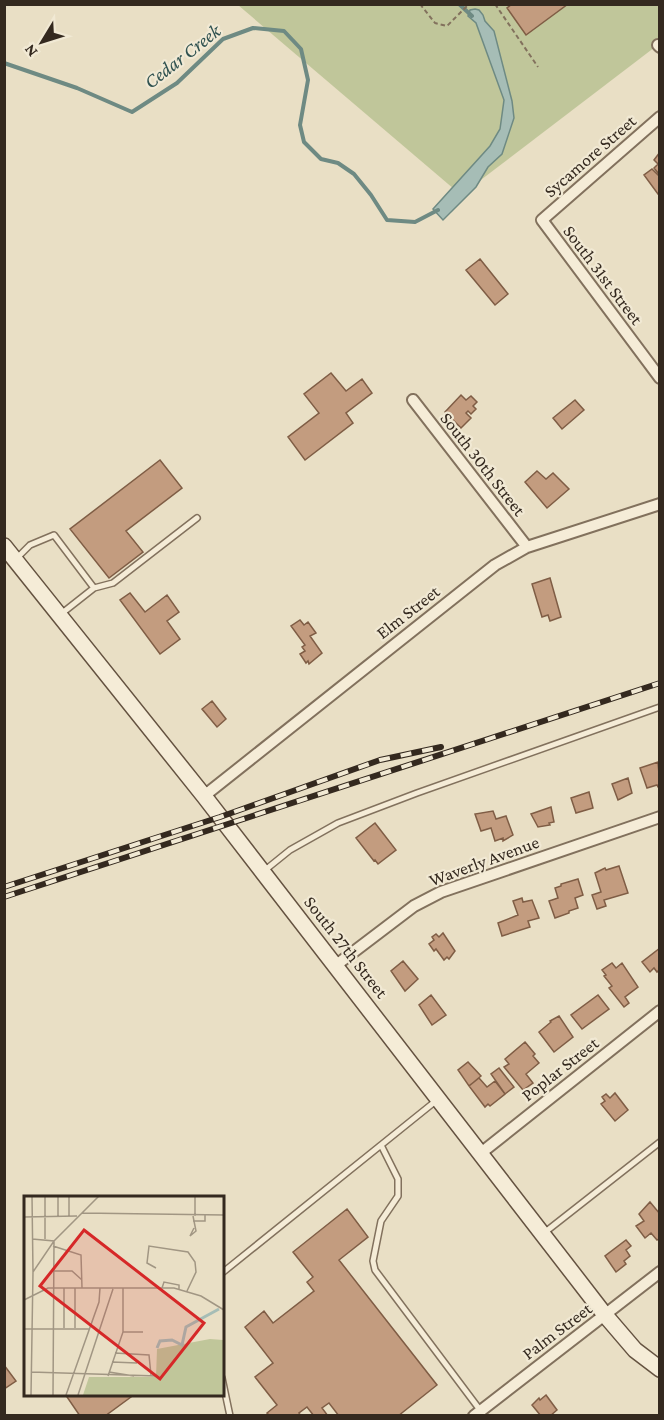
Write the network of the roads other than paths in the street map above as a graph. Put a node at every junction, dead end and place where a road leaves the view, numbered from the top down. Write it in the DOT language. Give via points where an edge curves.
graph roads {
  1 [pos="660,117"];
  2 [pos="542,220"];
  3 [pos="660,378"];
  4 [pos="413,400"];
  5 [pos="660,504"];
  6 [pos="197,518"];
  7 [pos="4,546"];
  8 [pos="527,547"];
  9 [pos="15,560"];
  10 [pos="94,588"];
  11 [pos="59,615"];
  12 [pos="660,707"];
  13 [pos="204,796"];
  14 [pos="660,817"];
  15 [pos="263,873"];
  16 [pos="335,966"];
  17 [pos="660,1011"];
  18 [pos="438,1099"];
  19 [pos="660,1142"];
  20 [pos="381,1145"];
  21 [pos="481,1153"];
  22 [pos="543,1234"];
  23 [pos="224,1271"];
  24 [pos="660,1272"];
  25 [pos="605,1315"];
  26 [pos="660,1369"];
  27 [pos="224,1388"];
  28 [pos="477,1413"];
  29 [pos="230,1416"];
  1 -- 2 [label="street, Sycamore Street"];
  2 -- 3 [label="street, South 31st Street"];
  4 -- 8 [label="street, South 30th Street"];
  5 -- 8 [label="street, Elm Street"];
  6 -- 10 [label="lane" via="113,583"];
  7 -- 9 [label="main road, South 27th Street"];
  8 -- 13 [label="street, Elm Street" via="495,565"];
  9 -- 10 [label="lane" via="30,545 54,535"];
  9 -- 11 [label="main road, South 27th Street"];
  10 -- 11 [label="lane"];
  11 -- 13 [label="main road, South 27th Street"];
  12 -- 15 [label="lane" via="338,823 290,850"];
  13 -- 15 [label="main road, South 27th Street"];
  14 -- 16 [label="street, Waverly Avenue" via="441,892 414,906"];
  15 -- 16 [label="main road, South 27th Street"];
  16 -- 18 [label="main road, South 27th Street"];
  17 -- 21 [label="street, Poplar Street"];
  18 -- 20 [label="lane"];
  18 -- 21 [label="main road, South 27th Street"];
  19 -- 22 [label="lane"];
  20 -- 23 [label="lane"];
  20 -- 28 [label="lane" via="398,1179 398,1196 381,1221 373,1261 375,1270"];
  21 -- 22 [label="main road, South 27th Street"];
  22 -- 25 [label="main road, South 27th Street"];
  24 -- 25 [label="street, Palm Street"];
  25 -- 26 [label="main road, South 27th Street" via="635,1350"];
  25 -- 28 [label="street, Palm Street"];
  27 -- 29 [label="lane"];
}
